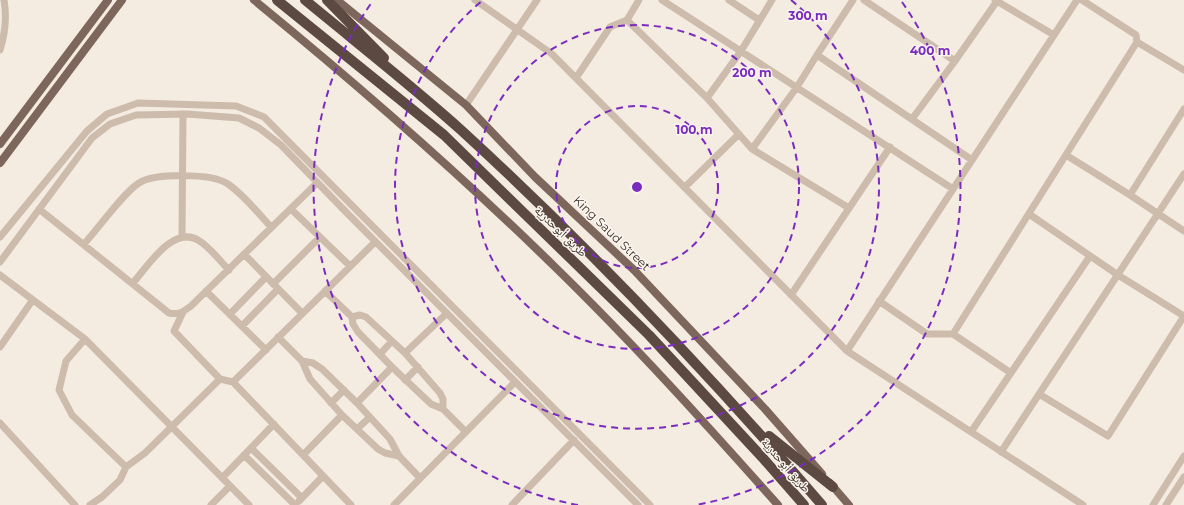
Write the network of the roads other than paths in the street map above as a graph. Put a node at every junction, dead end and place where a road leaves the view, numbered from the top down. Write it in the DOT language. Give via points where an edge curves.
graph roads {
  1 [pos="4,0"];
  2 [pos="108,0"];
  3 [pos="122,0"];
  4 [pos="254,0"];
  5 [pos="277,0"];
  6 [pos="305,0"];
  7 [pos="327,0"];
  8 [pos="338,0"];
  9 [pos="475,0"];
  10 [pos="537,0"];
  11 [pos="639,0"];
  12 [pos="662,0"];
  13 [pos="729,0"];
  14 [pos="772,0"];
  15 [pos="853,0"];
  16 [pos="864,0"];
  17 [pos="1077,0"];
  18 [pos="1082,0"];
  19 [pos="996,1"];
  20 [pos="627,20"];
  21 [pos="759,20"];
  22 [pos="518,30"];
  23 [pos="1054,35"];
  24 [pos="1137,42"];
  25 [pos="0,50"];
  26 [pos="741,51"];
  27 [pos="817,55"];
  28 [pos="955,61"];
  29 [pos="1184,70"];
  30 [pos="576,78"];
  31 [pos="797,87"];
  32 [pos="424,98"];
  33 [pos="706,98"];
  34 [pos="466,105"];
  35 [pos="1184,109"];
  36 [pos="183,114"];
  37 [pos="912,119"];
  38 [pos="739,134"];
  39 [pos="0,144"];
  40 [pos="890,148"];
  41 [pos="752,149"];
  42 [pos="1066,155"];
  43 [pos="972,160"];
  44 [pos="0,163"];
  45 [pos="1184,174"];
  46 [pos="182,176"];
  47 [pos="317,184"];
  48 [pos="685,187"];
  49 [pos="953,189"];
  50 [pos="1130,195"];
  51 [pos="849,208"];
  52 [pos="39,209"];
  53 [pos="291,209"];
  54 [pos="1029,214"];
  55 [pos="1158,215"];
  56 [pos="271,227"];
  57 [pos="1184,231"];
  58 [pos="182,236"];
  59 [pos="0,237"];
  60 [pos="320,237"];
  61 [pos="375,242"];
  62 [pos="84,244"];
  63 [pos="244,254"];
  64 [pos="1090,256"];
  65 [pos="0,262"];
  66 [pos="350,266"];
  67 [pos="229,270"];
  68 [pos="0,275"];
  69 [pos="1118,275"];
  70 [pos="266,277"];
  71 [pos="132,283"];
  72 [pos="276,286"];
  73 [pos="206,291"];
  74 [pos="325,291"];
  75 [pos="791,295"];
  76 [pos="32,301"];
  77 [pos="879,301"];
  78 [pos="183,312"];
  79 [pos="302,313"];
  80 [pos="447,313"];
  81 [pos="230,314"];
  82 [pos="1184,316"];
  83 [pos="352,317"];
  84 [pos="242,326"];
  85 [pos="953,334"];
  86 [pos="278,337"];
  87 [pos="85,340"];
  88 [pos="392,341"];
  89 [pos="0,347"];
  90 [pos="266,350"];
  91 [pos="847,351"];
  92 [pos="405,353"];
  93 [pos="380,354"];
  94 [pos="302,361"];
  95 [pos="392,367"];
  96 [pos="418,367"];
  97 [pos="1011,373"];
  98 [pos="220,379"];
  99 [pos="405,380"];
  100 [pos="233,382"];
  101 [pos="515,382"];
  102 [pos="344,390"];
  103 [pos="1039,394"];
  104 [pos="331,403"];
  105 [pos="357,403"];
  106 [pos="444,409"];
  107 [pos="342,415"];
  108 [pos="370,417"];
  109 [pos="750,421"];
  110 [pos="0,423"];
  111 [pos="274,424"];
  112 [pos="171,426"];
  113 [pos="357,429"];
  114 [pos="466,432"];
  115 [pos="972,432"];
  116 [pos="574,440"];
  117 [pos="251,448"];
  118 [pos="1001,452"];
  119 [pos="244,455"];
  120 [pos="303,455"];
  121 [pos="399,456"];
  122 [pos="1184,456"];
  123 [pos="126,467"];
  124 [pos="323,476"];
  125 [pos="1184,477"];
  126 [pos="222,478"];
  127 [pos="420,478"];
  128 [pos="230,486"];
  129 [pos="833,486"];
  130 [pos="298,503"];
  131 [pos="75,505"];
  132 [pos="90,505"];
  133 [pos="211,505"];
  134 [pos="249,505"];
  135 [pos="351,505"];
  136 [pos="394,505"];
  137 [pos="512,505"];
  138 [pos="638,505"];
  139 [pos="650,505"];
  140 [pos="778,505"];
  141 [pos="804,505"];
  142 [pos="822,505"];
  143 [pos="849,505"];
  144 [pos="1083,505"];
  145 [pos="1153,505"];
  146 [pos="1166,505"];
  1 -- 25 [label="street" via="4,36"];
  2 -- 39 [label="main road"];
  3 -- 44 [label="main road"];
  4 -- 140 [label="main road" via="428,149 555,268 700,418"];
  5 -- 141 [label="highway, طريق أبوحدرية" via="444,135 649,335"];
  6 -- 32 [label="highway, طريق أبوحدرية"];
  7 -- 32 [label="highway"];
  8 -- 34 [label="main road, King Saud Street"];
  9 -- 22 [label="street"];
  10 -- 22 [label="street"];
  11 -- 20 [label="street"];
  12 -- 26 [label="street"];
  13 -- 21 [label="street"];
  14 -- 21 [label="street"];
  15 -- 27 [label="street"];
  16 -- 28 [label="street"];
  17 -- 23 [label="street"];
  18 -- 24 [label="street" via="1136,35"];
  19 -- 23 [label="street"];
  19 -- 28 [label="street"];
  20 -- 30 [label="street" via="610,27"];
  20 -- 33 [label="street"];
  21 -- 26 [label="street"];
  22 -- 30 [label="street" via="552,54"];
  22 -- 34 [label="street"];
  23 -- 43 [label="street"];
  24 -- 29 [label="street"];
  24 -- 42 [label="street"];
  26 -- 31 [label="street"];
  26 -- 33 [label="street"];
  27 -- 31 [label="street"];
  27 -- 37 [label="street"];
  28 -- 37 [label="street"];
  30 -- 48 [label="street"];
  31 -- 40 [label="street"];
  31 -- 41 [label="street"];
  32 -- 109 [label="highway, طريق أبوحدرية" via="462,131 620,284"];
  33 -- 38 [label="street"];
  34 -- 129 [label="main road, King Saud Street" via="535,177 634,270 765,409"];
  35 -- 50 [label="street"];
  36 -- 46 [label="street"];
  36 -- 47 [label="street" via="239,118 259,128 281,145"];
  36 -- 52 [label="street" via="136,115 110,124 92,138"];
  37 -- 43 [label="street"];
  38 -- 41 [label="street"];
  38 -- 48 [label="street"];
  40 -- 49 [label="street"];
  40 -- 51 [label="street"];
  41 -- 51 [label="street"];
  42 -- 50 [label="street"];
  42 -- 54 [label="street"];
  43 -- 49 [label="street"];
  45 -- 55 [label="street"];
  46 -- 56 [label="street" via="216,179 227,183"];
  46 -- 58 [label="street"];
  46 -- 62 [label="street" via="149,178 140,182"];
  47 -- 53 [label="street"];
  47 -- 61 [label="street"];
  48 -- 75 [label="street"];
  49 -- 77 [label="street"];
  50 -- 55 [label="street"];
  51 -- 75 [label="street"];
  52 -- 62 [label="street"];
  52 -- 65 [label="street"];
  53 -- 56 [label="street"];
  53 -- 60 [label="street"];
  54 -- 64 [label="street"];
  54 -- 85 [label="street"];
  55 -- 57 [label="street"];
  55 -- 69 [label="street"];
  56 -- 63 [label="street"];
  58 -- 67 [label="street" via="197,239"];
  58 -- 71 [label="street" via="168,243"];
  59 -- 139 [label="street" via="87,131 107,114 138,103 236,106 264,117"];
  60 -- 66 [label="street"];
  60 -- 72 [label="street"];
  61 -- 66 [label="street"];
  61 -- 80 [label="street"];
  62 -- 71 [label="street"];
  63 -- 67 [label="street"];
  63 -- 70 [label="street"];
  64 -- 69 [label="street"];
  64 -- 97 [label="street"];
  66 -- 74 [label="street"];
  67 -- 73 [label="street"];
  68 -- 76 [label="street"];
  69 -- 82 [label="street"];
  69 -- 103 [label="street"];
  70 -- 72 [label="street"];
  70 -- 81 [label="street"];
  71 -- 78 [label="street" via="169,313"];
  72 -- 79 [label="street"];
  72 -- 84 [label="street"];
  73 -- 78 [label="street"];
  73 -- 81 [label="street"];
  74 -- 79 [label="street"];
  74 -- 83 [label="street"];
  75 -- 91 [label="street"];
  76 -- 87 [label="street"];
  76 -- 89 [label="street"];
  77 -- 85 [label="street" via="927,334"];
  77 -- 91 [label="street"];
  78 -- 98 [label="street" via="174,331"];
  79 -- 86 [label="street"];
  80 -- 92 [label="street"];
  80 -- 101 [label="street"];
  81 -- 84 [label="street"];
  82 -- 103 [label="street" via="1108,436"];
  83 -- 88 [label="street" via="366,317"];
  83 -- 93 [label="street" via="355,328"];
  84 -- 90 [label="street"];
  85 -- 97 [label="street"];
  86 -- 90 [label="street"];
  86 -- 94 [label="street"];
  87 -- 112 [label="street"];
  87 -- 123 [label="street" via="66,361 59,390 72,414"];
  88 -- 92 [label="street"];
  88 -- 93 [label="street"];
  90 -- 100 [label="street"];
  91 -- 115 [label="street"];
  92 -- 96 [label="street"];
  93 -- 95 [label="street"];
  94 -- 102 [label="street" via="313,363 322,369"];
  94 -- 104 [label="street" via="310,379"];
  95 -- 99 [label="street"];
  95 -- 105 [label="street"];
  96 -- 99 [label="street"];
  96 -- 106 [label="street" via="440,393"];
  97 -- 115 [label="street"];
  98 -- 100 [label="street"];
  98 -- 112 [label="street"];
  99 -- 106 [label="street" via="431,404"];
  100 -- 111 [label="street"];
  101 -- 114 [label="street"];
  101 -- 116 [label="street"];
  102 -- 104 [label="street"];
  102 -- 105 [label="street"];
  103 -- 118 [label="street"];
  104 -- 107 [label="street"];
  105 -- 108 [label="street"];
  106 -- 114 [label="street"];
  107 -- 113 [label="street"];
  107 -- 120 [label="street"];
  108 -- 113 [label="street"];
  108 -- 121 [label="street" via="390,439"];
  109 -- 129 [label="highway"];
  109 -- 142 [label="highway, طريق أبوحدرية"];
  110 -- 131 [label="street"];
  111 -- 117 [label="street"];
  111 -- 120 [label="street"];
  112 -- 123 [label="street" via="145,453"];
  112 -- 126 [label="street"];
  113 -- 121 [label="street" via="385,454"];
  114 -- 127 [label="street"];
  115 -- 118 [label="street"];
  116 -- 137 [label="street"];
  116 -- 138 [label="street"];
  117 -- 119 [label="street"];
  117 -- 130 [label="street"];
  118 -- 144 [label="street"];
  119 -- 126 [label="street"];
  119 -- 130 [label="street"];
  120 -- 124 [label="street"];
  121 -- 127 [label="street"];
  122 -- 145 [label="street"];
  123 -- 132 [label="street" via="120,480"];
  124 -- 130 [label="street"];
  124 -- 135 [label="street"];
  125 -- 146 [label="street"];
  126 -- 128 [label="street"];
  127 -- 136 [label="street"];
  128 -- 133 [label="street"];
  128 -- 134 [label="street"];
  129 -- 143 [label="main road, King Saud Street"];
}
